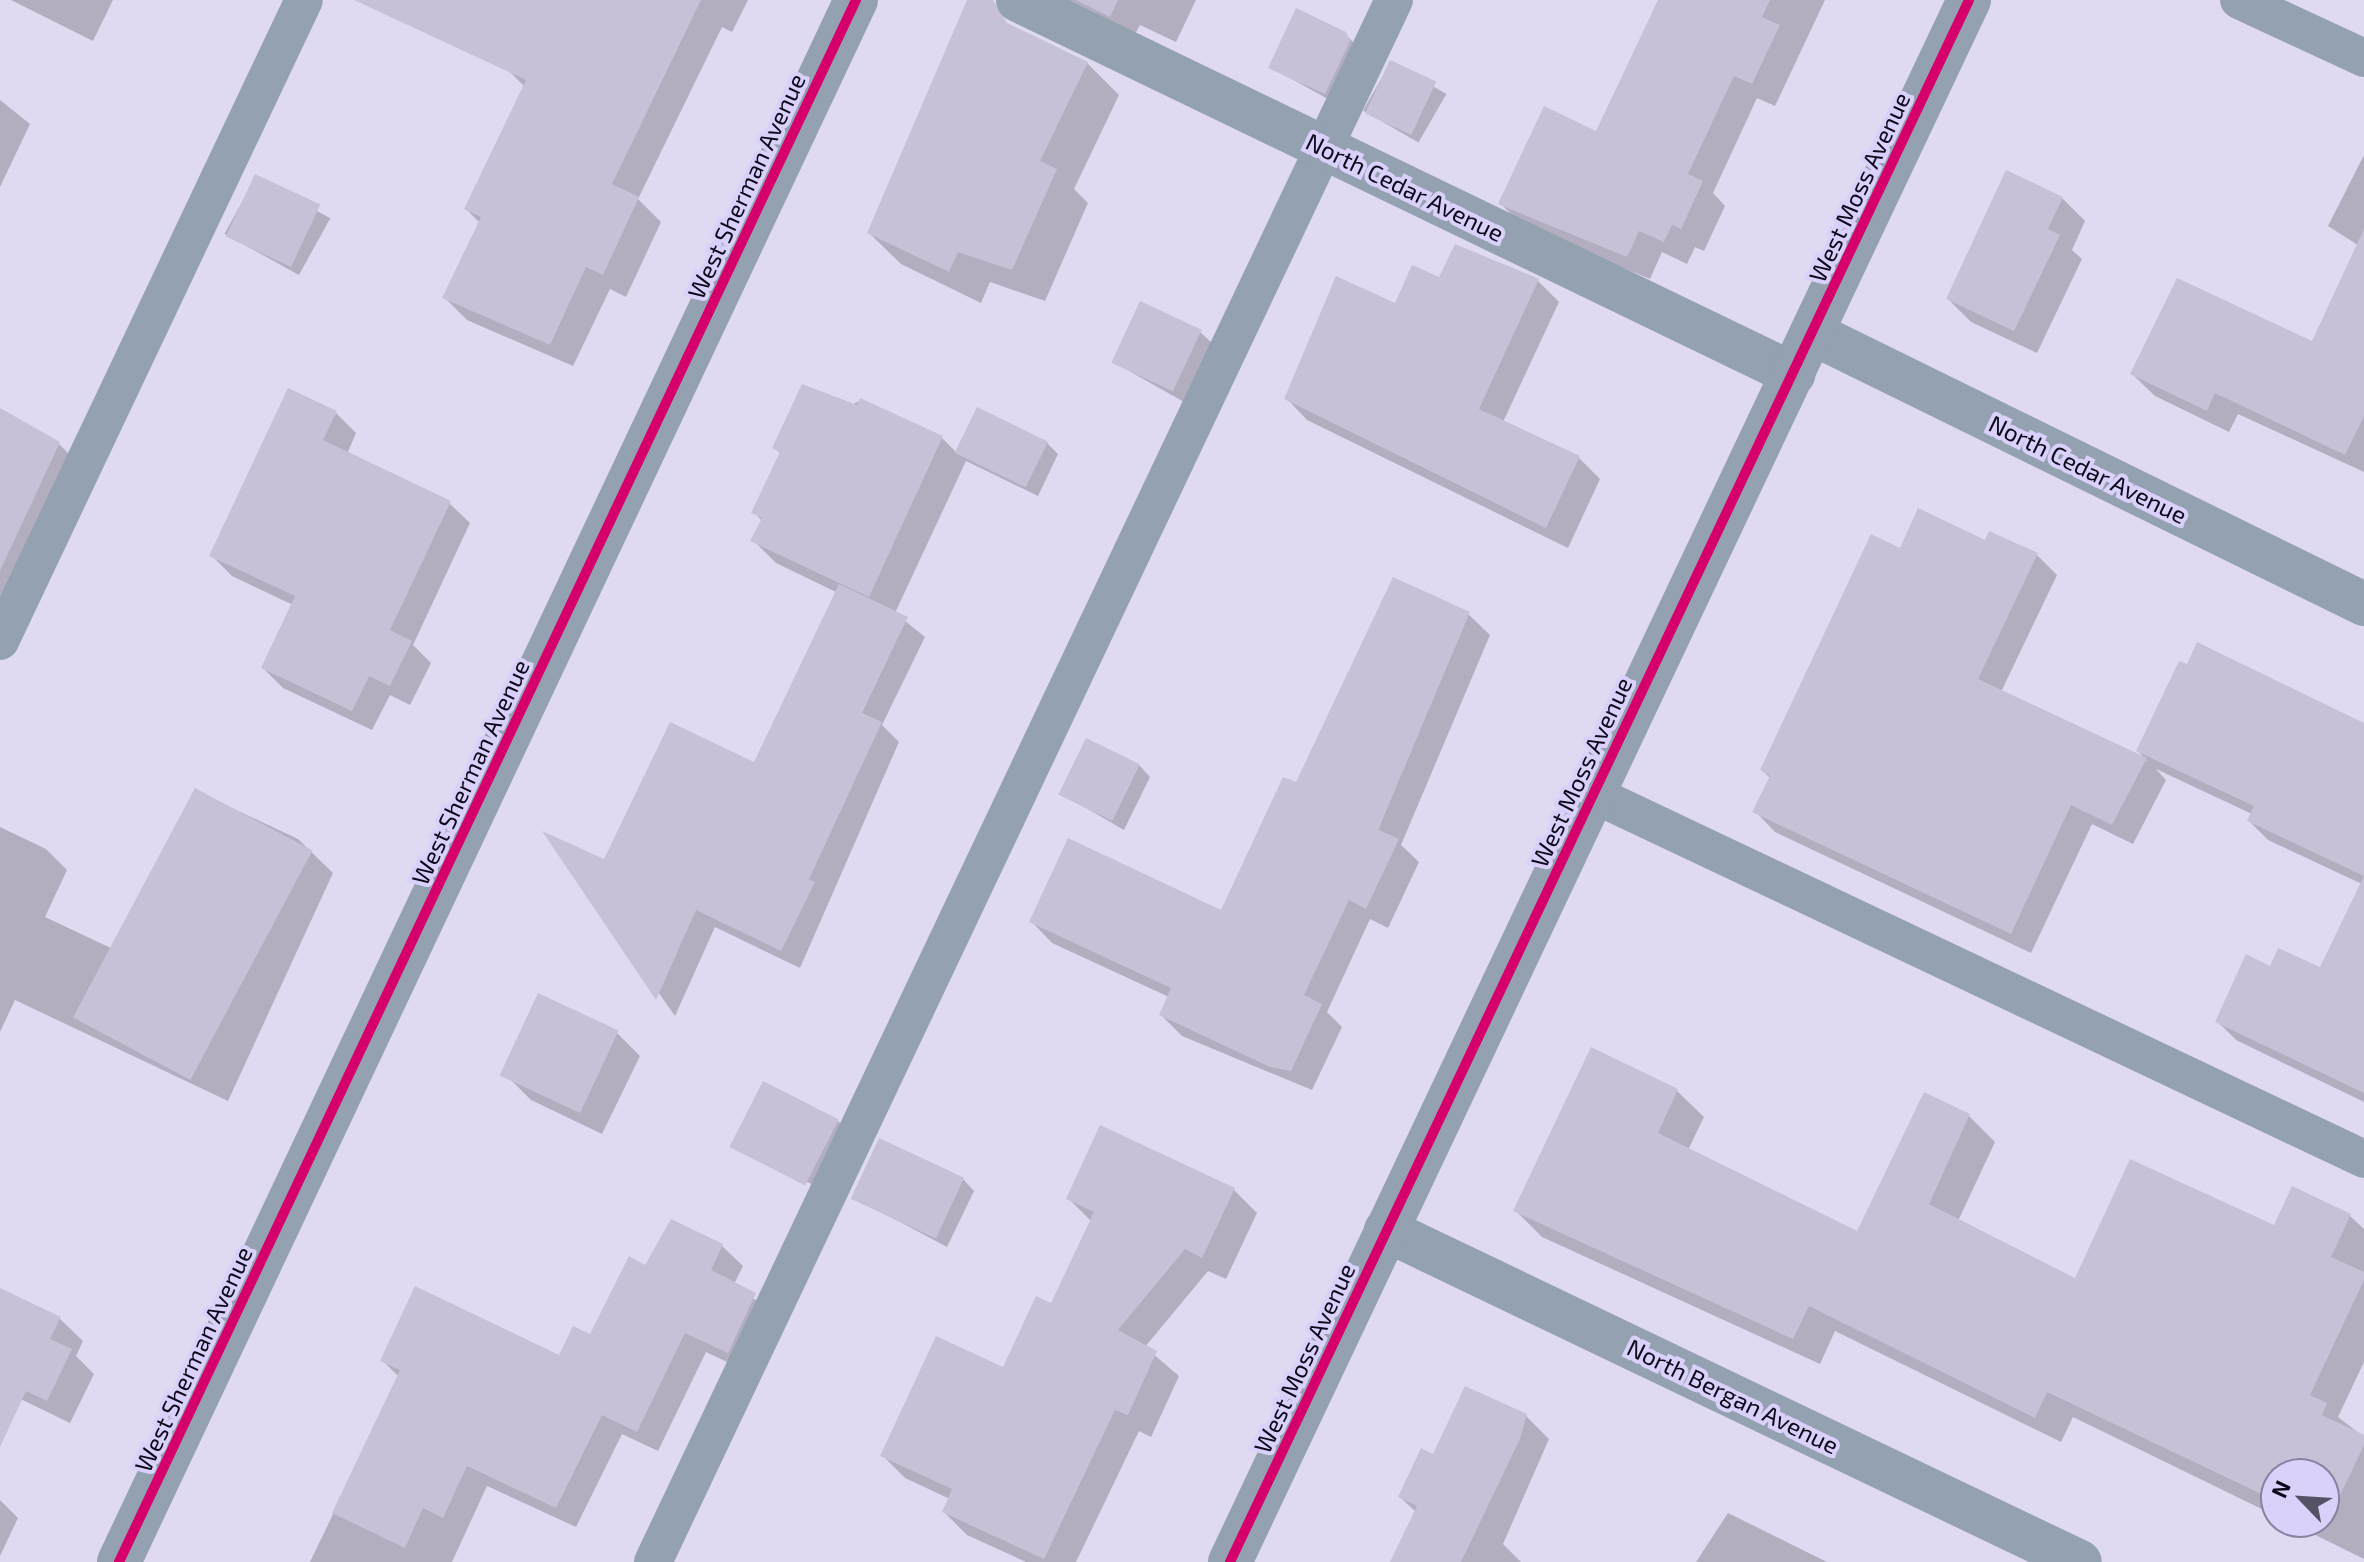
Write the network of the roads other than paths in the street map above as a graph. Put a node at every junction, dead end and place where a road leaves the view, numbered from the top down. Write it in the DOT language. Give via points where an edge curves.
graph roads {
  1 [pos="304,0"];
  2 [pos="856,0"];
  3 [pos="1018,0"];
  4 [pos="1394,0"];
  5 [pos="1969,0"];
  6 [pos="2239,0"];
  7 [pos="2364,58"];
  8 [pos="1325,148"];
  9 [pos="1812,333"];
  10 [pos="1793,374"];
  11 [pos="2364,604"];
  12 [pos="0,641"];
  13 [pos="1593,794"];
  14 [pos="2364,1159"];
  15 [pos="1386,1230"];
  16 [pos="119,1562"];
  17 [pos="653,1562"];
  18 [pos="1230,1562"];
  19 [pos="2080,1562"];
  1 -- 12 [label="lane"];
  2 -- 16 [label="street, West Sherman Avenue"];
  3 -- 8 [label="street, North Cedar Avenue"];
  4 -- 8 [label="lane"];
  5 -- 9 [label="street, West Moss Avenue"];
  6 -- 7 [label="lane"];
  8 -- 10 [label="street, North Cedar Avenue"];
  8 -- 17 [label="lane"];
  9 -- 10 [label="street, West Moss Avenue"];
  9 -- 11 [label="street, North Cedar Avenue"];
  10 -- 13 [label="street, West Moss Avenue"];
  13 -- 14 [label="lane"];
  13 -- 15 [label="street, West Moss Avenue"];
  15 -- 18 [label="street, West Moss Avenue"];
  15 -- 19 [label="street, North Bergan Avenue"];
}
